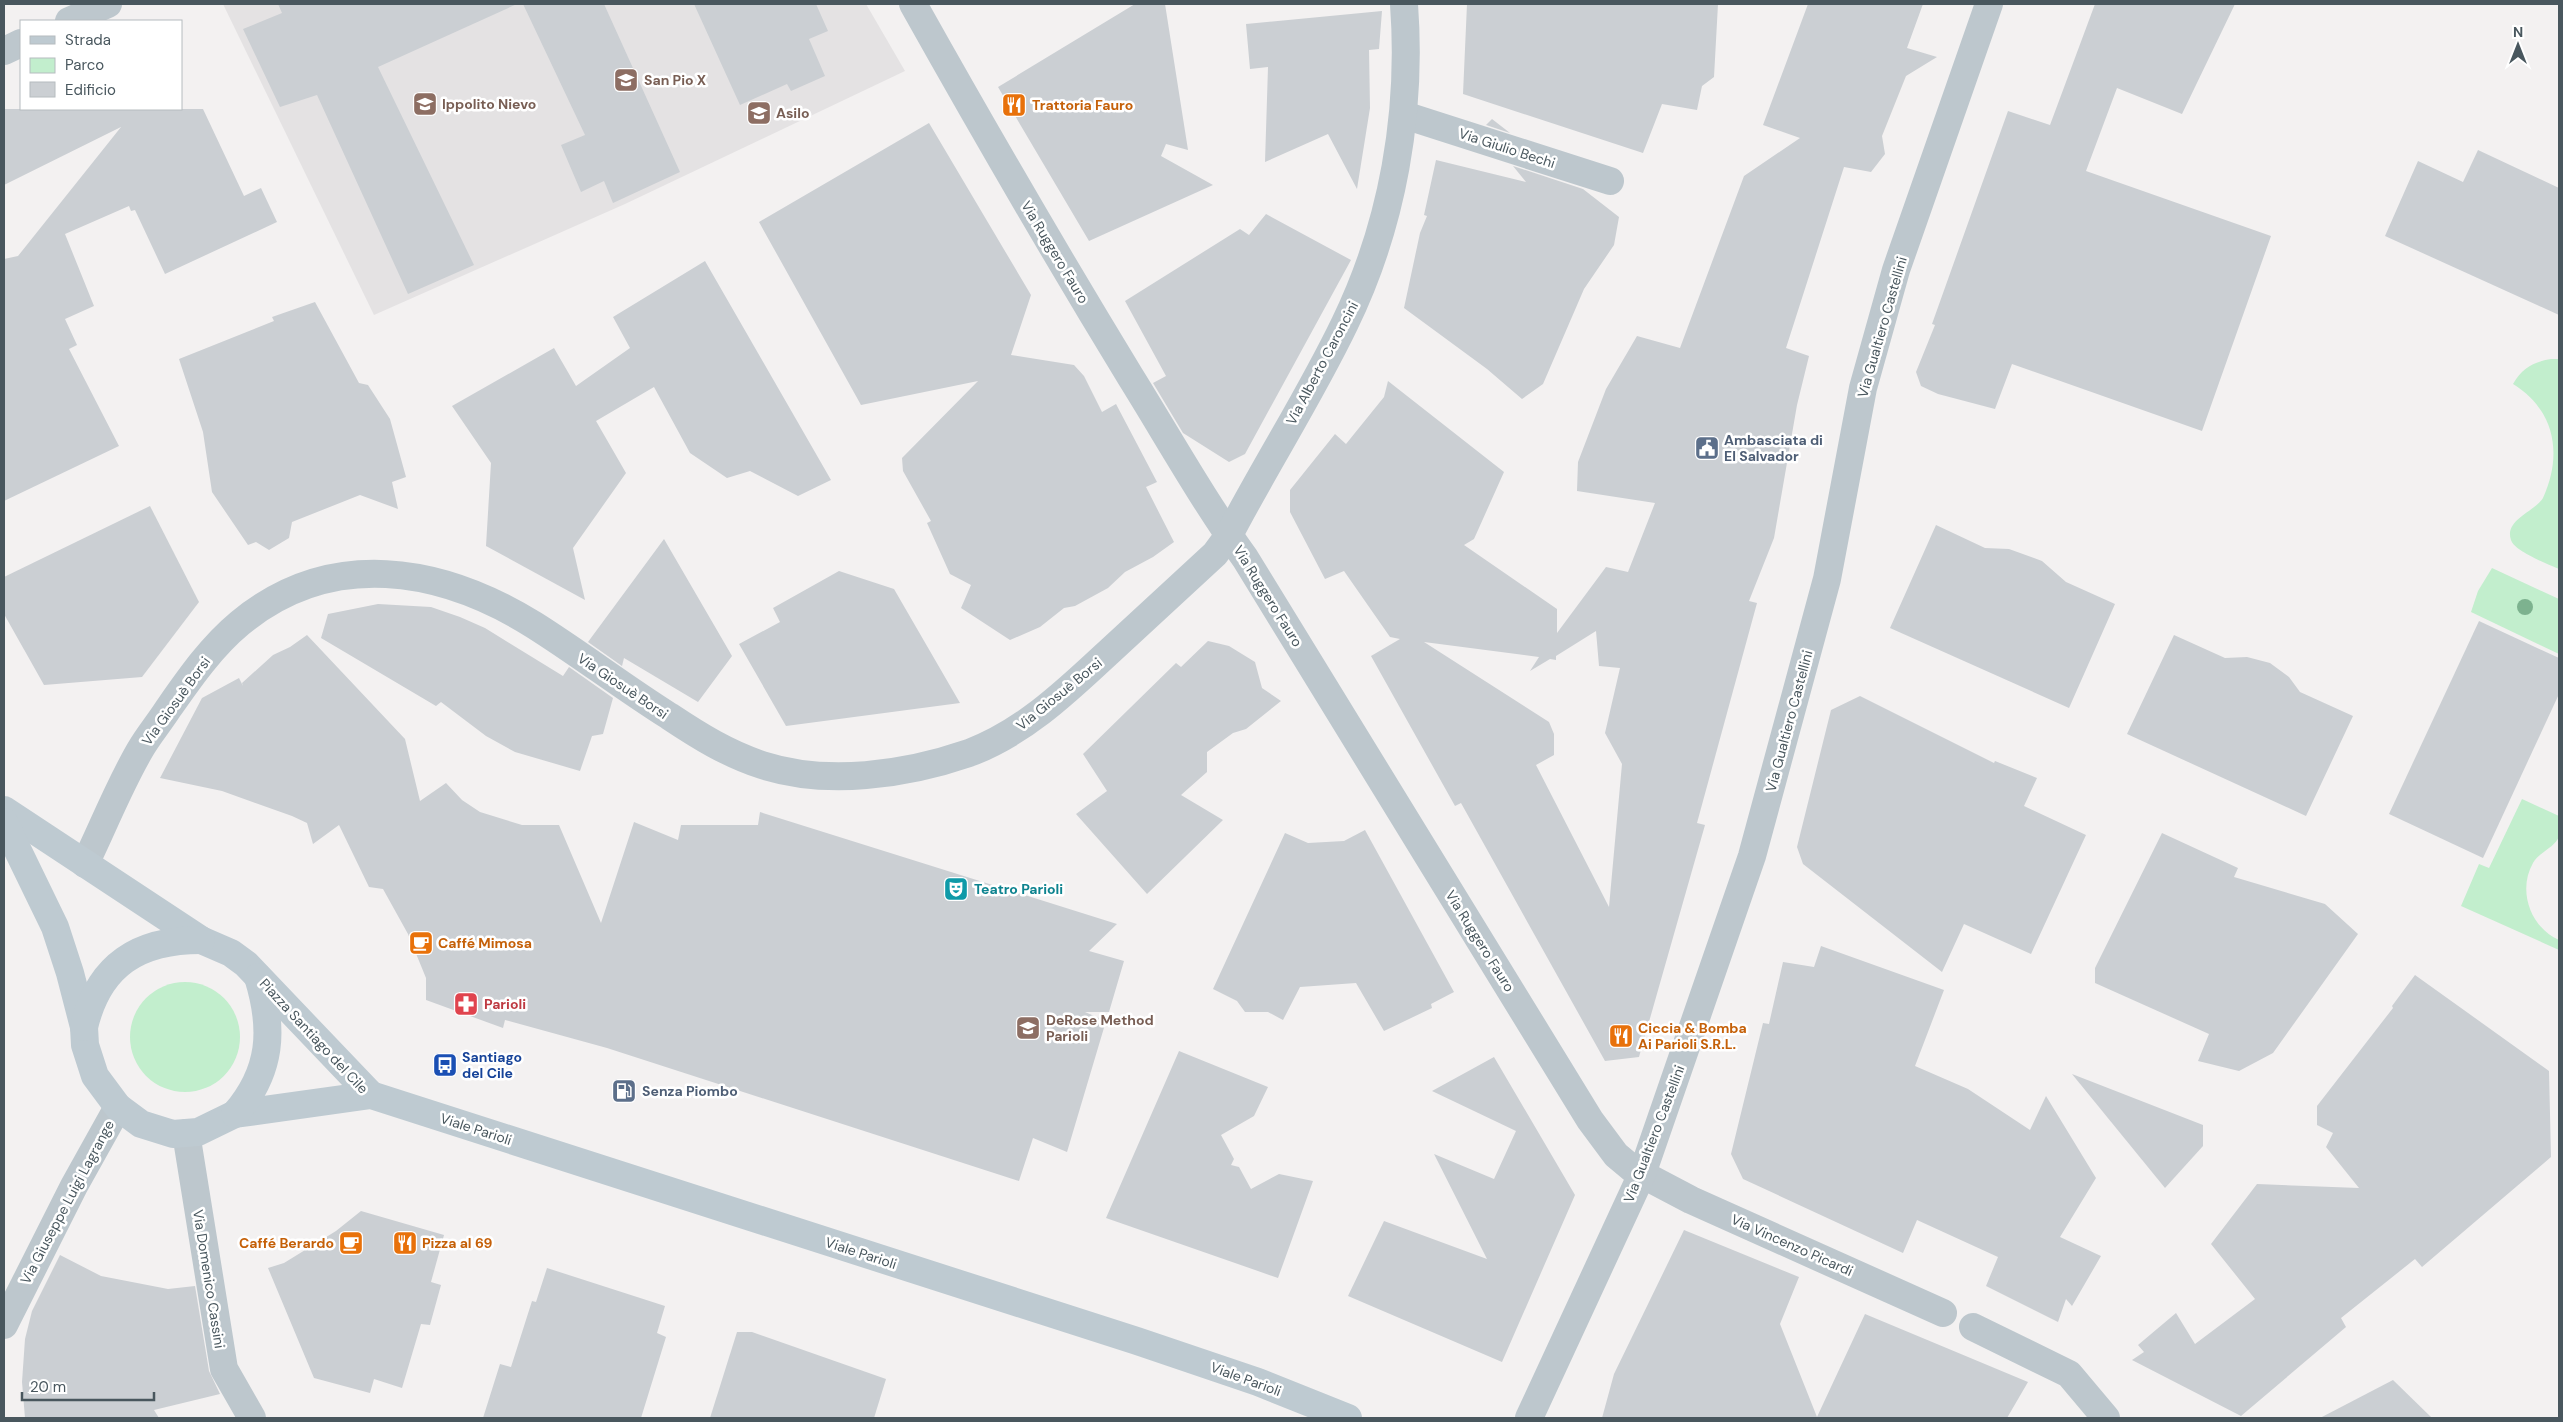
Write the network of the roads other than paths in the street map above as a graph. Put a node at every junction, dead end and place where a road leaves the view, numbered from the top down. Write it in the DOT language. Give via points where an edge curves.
graph roads {
  1 [pos="108,4"];
  2 [pos="913,4"];
  3 [pos="1404,4"];
  4 [pos="1989,4"];
  5 [pos="71,20"];
  6 [pos="20,43"];
  7 [pos="4,51"];
  8 [pos="1404,115"];
  9 [pos="1610,181"];
  10 [pos="1229,535"];
  11 [pos="4,810"];
  12 [pos="4,822"];
  13 [pos="85,864"];
  14 [pos="202,940"];
  15 [pos="258,976"];
  16 [pos="84,1027"];
  17 [pos="371,1096"];
  18 [pos="118,1107"];
  19 [pos="235,1114"];
  20 [pos="186,1133"];
  21 [pos="1642,1174"];
  22 [pos="1943,1313"];
  23 [pos="4,1324"];
  24 [pos="1972,1327"];
  25 [pos="252,1418"];
  26 [pos="1348,1418"];
  27 [pos="1529,1418"];
  28 [pos="2106,1418"];
  1 -- 5 [label="street"];
  2 -- 10 [label="street, Via Ruggero Fauro" via="1078,291"];
  3 -- 8 [label="street, Via Alberto Caroncini"];
  4 -- 21 [label="street, Via Gualtiero Castellini" via="1896,270 1865,379 1827,579 1752,856"];
  6 -- 7 [label="street"];
  8 -- 9 [label="street, Via Giulio Bechi"];
  8 -- 10 [label="street, Via Alberto Caroncini" via="1393,189 1360,291 1326,361"];
  10 -- 13 [label="street, Via Giosuè Borsi" via="1214,554 1068,691 1020,727 986,746 929,764 831,777 796,774 729,753 535,626 463,589 434,580 382,572 350,575 299,588 238,624 195,669 140,750"];
  10 -- 21 [label="street, Via Ruggero Fauro" via="1590,1120 1616,1155"];
  11 -- 13 [label="main road, Piazza Santiago del Cile"];
  12 -- 16 [label="main road, Piazza Santiago del Cile" via="55,927"];
  13 -- 14 [label="main road, Piazza Santiago del Cile"];
  14 -- 15 [label="main road, Piazza Santiago del Cile" via="231,953"];
  14 -- 16 [label="main road" via="156,944 127,957 102,981"];
  15 -- 17 [label="main road, Piazza Santiago del Cile"];
  15 -- 19 [label="main road" via="270,1028 259,1078"];
  16 -- 18 [label="main road, Piazza Santiago del Cile" via="95,1076"];
  17 -- 19 [label="main road, Piazza Santiago del Cile"];
  17 -- 26 [label="main road, Viale Parioli" via="1137,1341 1258,1382"];
  18 -- 20 [label="main road, Piazza Santiago del Cile" via="141,1124 173,1134"];
  18 -- 23 [label="street, Via Giuseppe Luigi Lagrange"];
  19 -- 20 [label="main road, Piazza Santiago del Cile" via="211,1127"];
  20 -- 25 [label="street, Via Domenico Cassini" via="224,1368"];
  21 -- 22 [label="street, Via Vincenzo Picardi" via="1691,1200"];
  21 -- 27 [label="street, Via Gualtiero Castellini"];
  24 -- 28 [label="street" via="2069,1374"];
}
